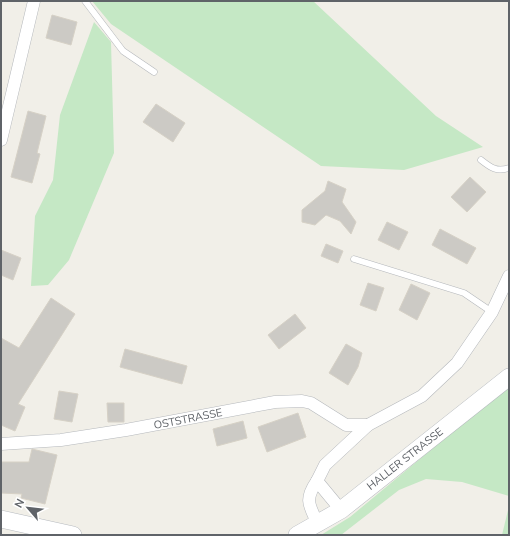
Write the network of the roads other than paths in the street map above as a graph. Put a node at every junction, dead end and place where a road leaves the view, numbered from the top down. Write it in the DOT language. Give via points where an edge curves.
graph roads {
  1 [pos="34,1"];
  2 [pos="85,1"];
  3 [pos="154,72"];
  4 [pos="1,140"];
  5 [pos="481,160"];
  6 [pos="509,168"];
  7 [pos="354,259"];
  8 [pos="509,276"];
  9 [pos="492,312"];
  10 [pos="509,377"];
  11 [pos="368,425"];
  12 [pos="1,444"];
  13 [pos="317,481"];
  14 [pos="341,510"];
  15 [pos="1,519"];
  16 [pos="318,524"];
  17 [pos="73,535"];
  18 [pos="297,535"];
  1 -- 4 [label="street"];
  2 -- 3 [label="lane" via="123,51"];
  5 -- 6 [label="lane" via="492,168"];
  7 -- 9 [label="lane" via="464,293"];
  8 -- 9 [label="street, OSTSTRASSE"];
  9 -- 11 [label="street, OSTSTRASSE" via="457,363 422,396"];
  10 -- 14 [label="main road, HALLER STRASSE"];
  11 -- 12 [label="street, OSTSTRASSE" via="346,425 311,404 288,401 61,440"];
  11 -- 13 [label="street, OSTSTRASSE" via="325,466"];
  13 -- 14 [label="street"];
  13 -- 16 [label="street, OSTSTRASSE" via="310,491 308,502"];
  14 -- 16 [label="main road, HALLER STRASSE"];
  15 -- 17 [label="main road"];
  16 -- 18 [label="main road, HALLER STRASSE"];
}
